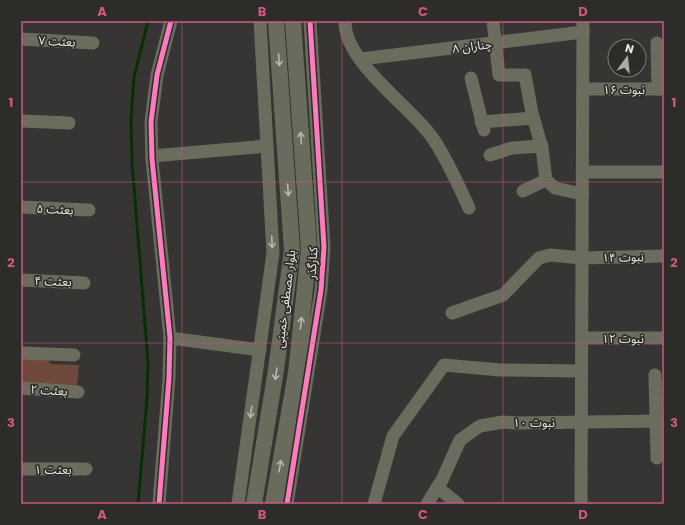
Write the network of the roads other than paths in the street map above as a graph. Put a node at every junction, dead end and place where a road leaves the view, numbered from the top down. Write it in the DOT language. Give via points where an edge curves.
graph roads {
  1 [pos="170,21"];
  2 [pos="260,21"];
  3 [pos="276,21"];
  4 [pos="293,21"];
  5 [pos="310,21"];
  6 [pos="345,21"];
  7 [pos="493,21"];
  8 [pos="583,26"];
  9 [pos="21,39"];
  10 [pos="93,43"];
  11 [pos="496,43"];
  12 [pos="657,43"];
  13 [pos="361,59"];
  14 [pos="471,78"];
  15 [pos="583,89"];
  16 [pos="661,89"];
  17 [pos="534,118"];
  18 [pos="21,121"];
  19 [pos="69,123"];
  20 [pos="267,146"];
  21 [pos="542,146"];
  22 [pos="490,155"];
  23 [pos="152,156"];
  24 [pos="582,172"];
  25 [pos="664,172"];
  26 [pos="546,180"];
  27 [pos="523,190"];
  28 [pos="582,194"];
  29 [pos="21,207"];
  30 [pos="469,208"];
  31 [pos="89,210"];
  32 [pos="664,256"];
  33 [pos="582,258"];
  34 [pos="21,280"];
  35 [pos="84,283"];
  36 [pos="452,313"];
  37 [pos="170,338"];
  38 [pos="582,338"];
  39 [pos="664,338"];
  40 [pos="260,350"];
  41 [pos="21,352"];
  42 [pos="74,354"];
  43 [pos="581,371"];
  44 [pos="655,375"];
  45 [pos="21,388"];
  46 [pos="78,392"];
  47 [pos="660,421"];
  48 [pos="581,422"];
  49 [pos="657,458"];
  50 [pos="21,469"];
  51 [pos="86,470"];
  52 [pos="437,487"];
  53 [pos="159,504"];
  54 [pos="238,504"];
  55 [pos="254,504"];
  56 [pos="273,504"];
  57 [pos="287,504"];
  58 [pos="374,504"];
  59 [pos="427,504"];
  60 [pos="458,504"];
  61 [pos="581,504"];
  1 -- 23 [label="street" via="157,75 151,122"];
  2 -- 20 [label="street"];
  3 -- 55 [label="main road, بلوار مصطفی خمینی, one-way" via="292,250"];
  56 -- 4 [label="main road, بلوار مصطفی خمینی, one-way" via="296,373 309,249"];
  5 -- 57 [label="street, کنارگذر" via="324,247 321,290"];
  6 -- 13 [label="street" via="351,43"];
  7 -- 11 [label="street"];
  8 -- 11 [label="street, چناران ۸"];
  8 -- 15 [label="street"];
  9 -- 10 [label="street, بعثت ۷"];
  11 -- 13 [label="street, چناران ۸"];
  11 -- 17 [label="street" via="499,75 526,75"];
  12 -- 16 [label="street"];
  13 -- 30 [label="street" via="371,74 431,136"];
  14 -- 17 [label="street" via="483,126"];
  15 -- 16 [label="street, نبوت ۱۶"];
  15 -- 24 [label="street"];
  17 -- 21 [label="street"];
  18 -- 19 [label="street"];
  20 -- 23 [label="street"];
  20 -- 40 [label="street, one-way" via="273,254"];
  21 -- 22 [label="street" via="512,148"];
  21 -- 26 [label="street"];
  23 -- 37 [label="street"];
  24 -- 25 [label="street"];
  24 -- 28 [label="street"];
  26 -- 27 [label="street"];
  26 -- 28 [label="street" via="555,188"];
  28 -- 33 [label="street"];
  29 -- 31 [label="street, بعثت ۵"];
  32 -- 33 [label="street, نبوت ۱۴"];
  33 -- 36 [label="street, نبوت ۱۴" via="550,255 539,258 503,295"];
  33 -- 38 [label="street"];
  34 -- 35 [label="street, بعثت ۴"];
  37 -- 40 [label="street"];
  37 -- 53 [label="street"];
  38 -- 39 [label="street, نبوت ۱۲"];
  38 -- 43 [label="street"];
  40 -- 54 [label="street, one-way"];
  41 -- 42 [label="street"];
  43 -- 48 [label="street"];
  43 -- 58 [label="street" via="500,370 444,365 393,436"];
  44 -- 47 [label="street"];
  45 -- 46 [label="street, بعثت ۲"];
  47 -- 48 [label="street, نبوت ۱۰"];
  47 -- 49 [label="street"];
  48 -- 52 [label="street, نبوت ۱۰" via="503,422 480,426 460,440"];
  48 -- 61 [label="street"];
  50 -- 51 [label="street, بعثت ۱"];
  52 -- 59 [label="street, نبوت ۱۰"];
  52 -- 60 [label="street"];
}
